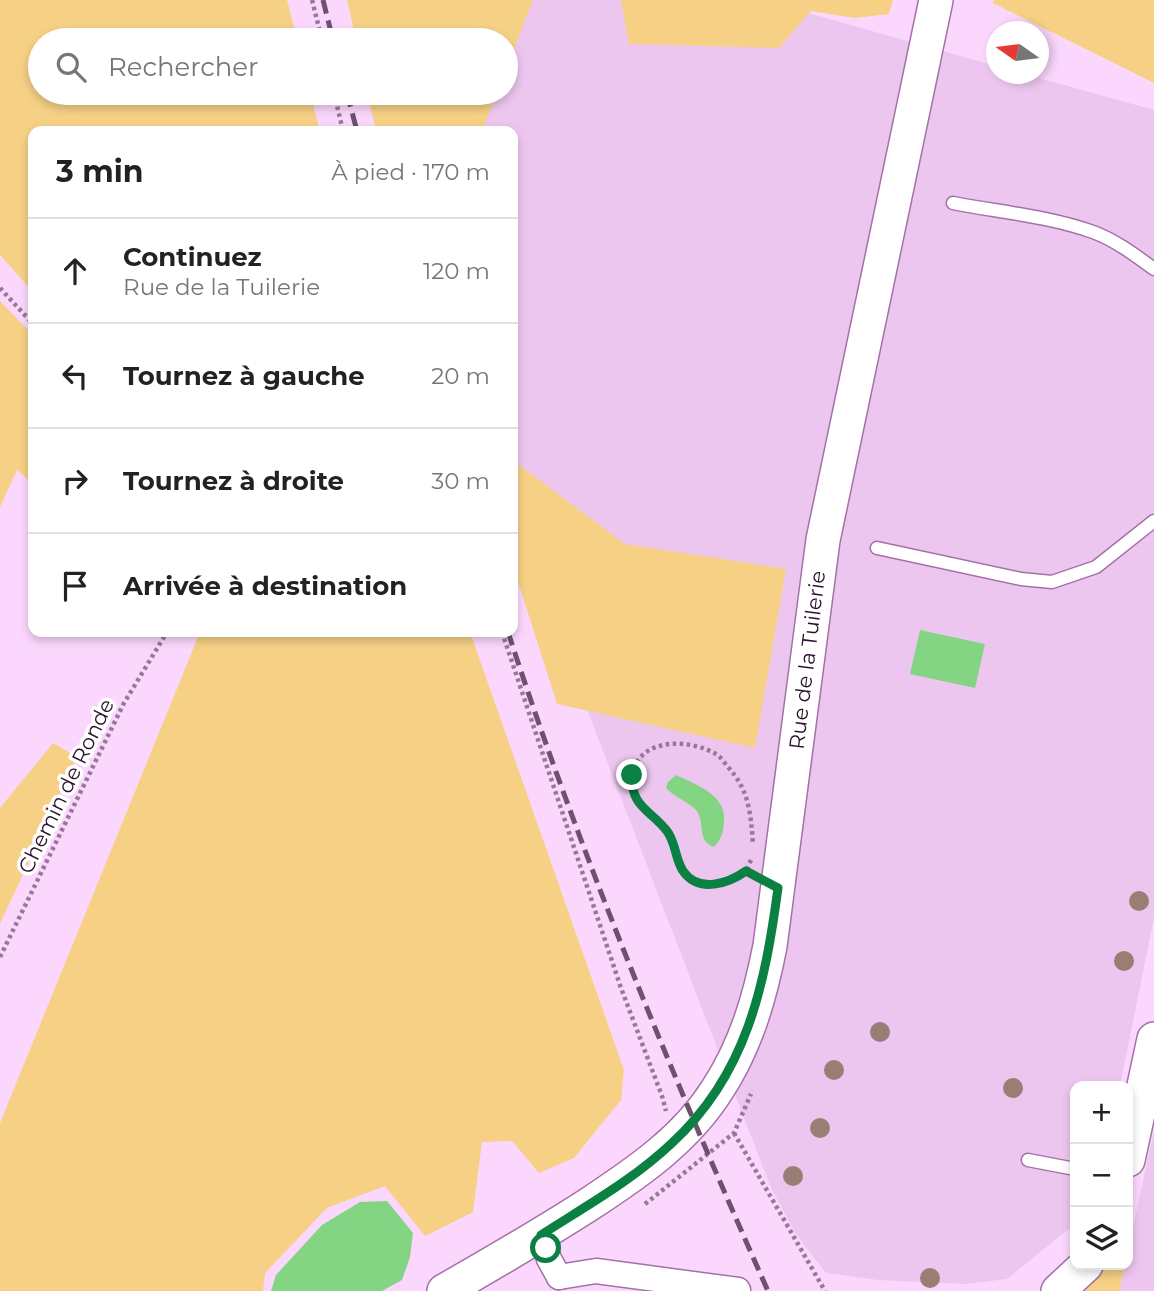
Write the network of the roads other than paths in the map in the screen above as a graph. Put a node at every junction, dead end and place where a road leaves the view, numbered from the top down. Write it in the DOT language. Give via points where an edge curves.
graph roads {
  1 [pos="936,0"];
  2 [pos="953,203"];
  3 [pos="1154,269"];
  4 [pos="1154,522"];
  5 [pos="877,548"];
  6 [pos="1154,1039"];
  7 [pos="1131,1144"];
  8 [pos="1028,1160"];
  9 [pos="1070,1168"];
  10 [pos="541,1235"];
  11 [pos="1081,1270"];
  12 [pos="556,1284"];
  13 [pos="738,1290"];
  14 [pos="444,1291"];
  15 [pos="1058,1291"];
  1 -- 10 [label="street, Rue de la Tuilerie" via="823,540 763,982 743,1042 716,1093 694,1121 625,1181"];
  2 -- 3 [label="lane" via="1094,233"];
  4 -- 5 [label="lane" via="1096,567 1052,582"];
  6 -- 7 [label="street"];
  8 -- 9 [label="lane"];
  10 -- 12 [label="street"];
  10 -- 14 [label="street, Rue de la Tuilerie"];
  11 -- 15 [label="street"];
  12 -- 13 [label="street" via="596,1271"];
}
